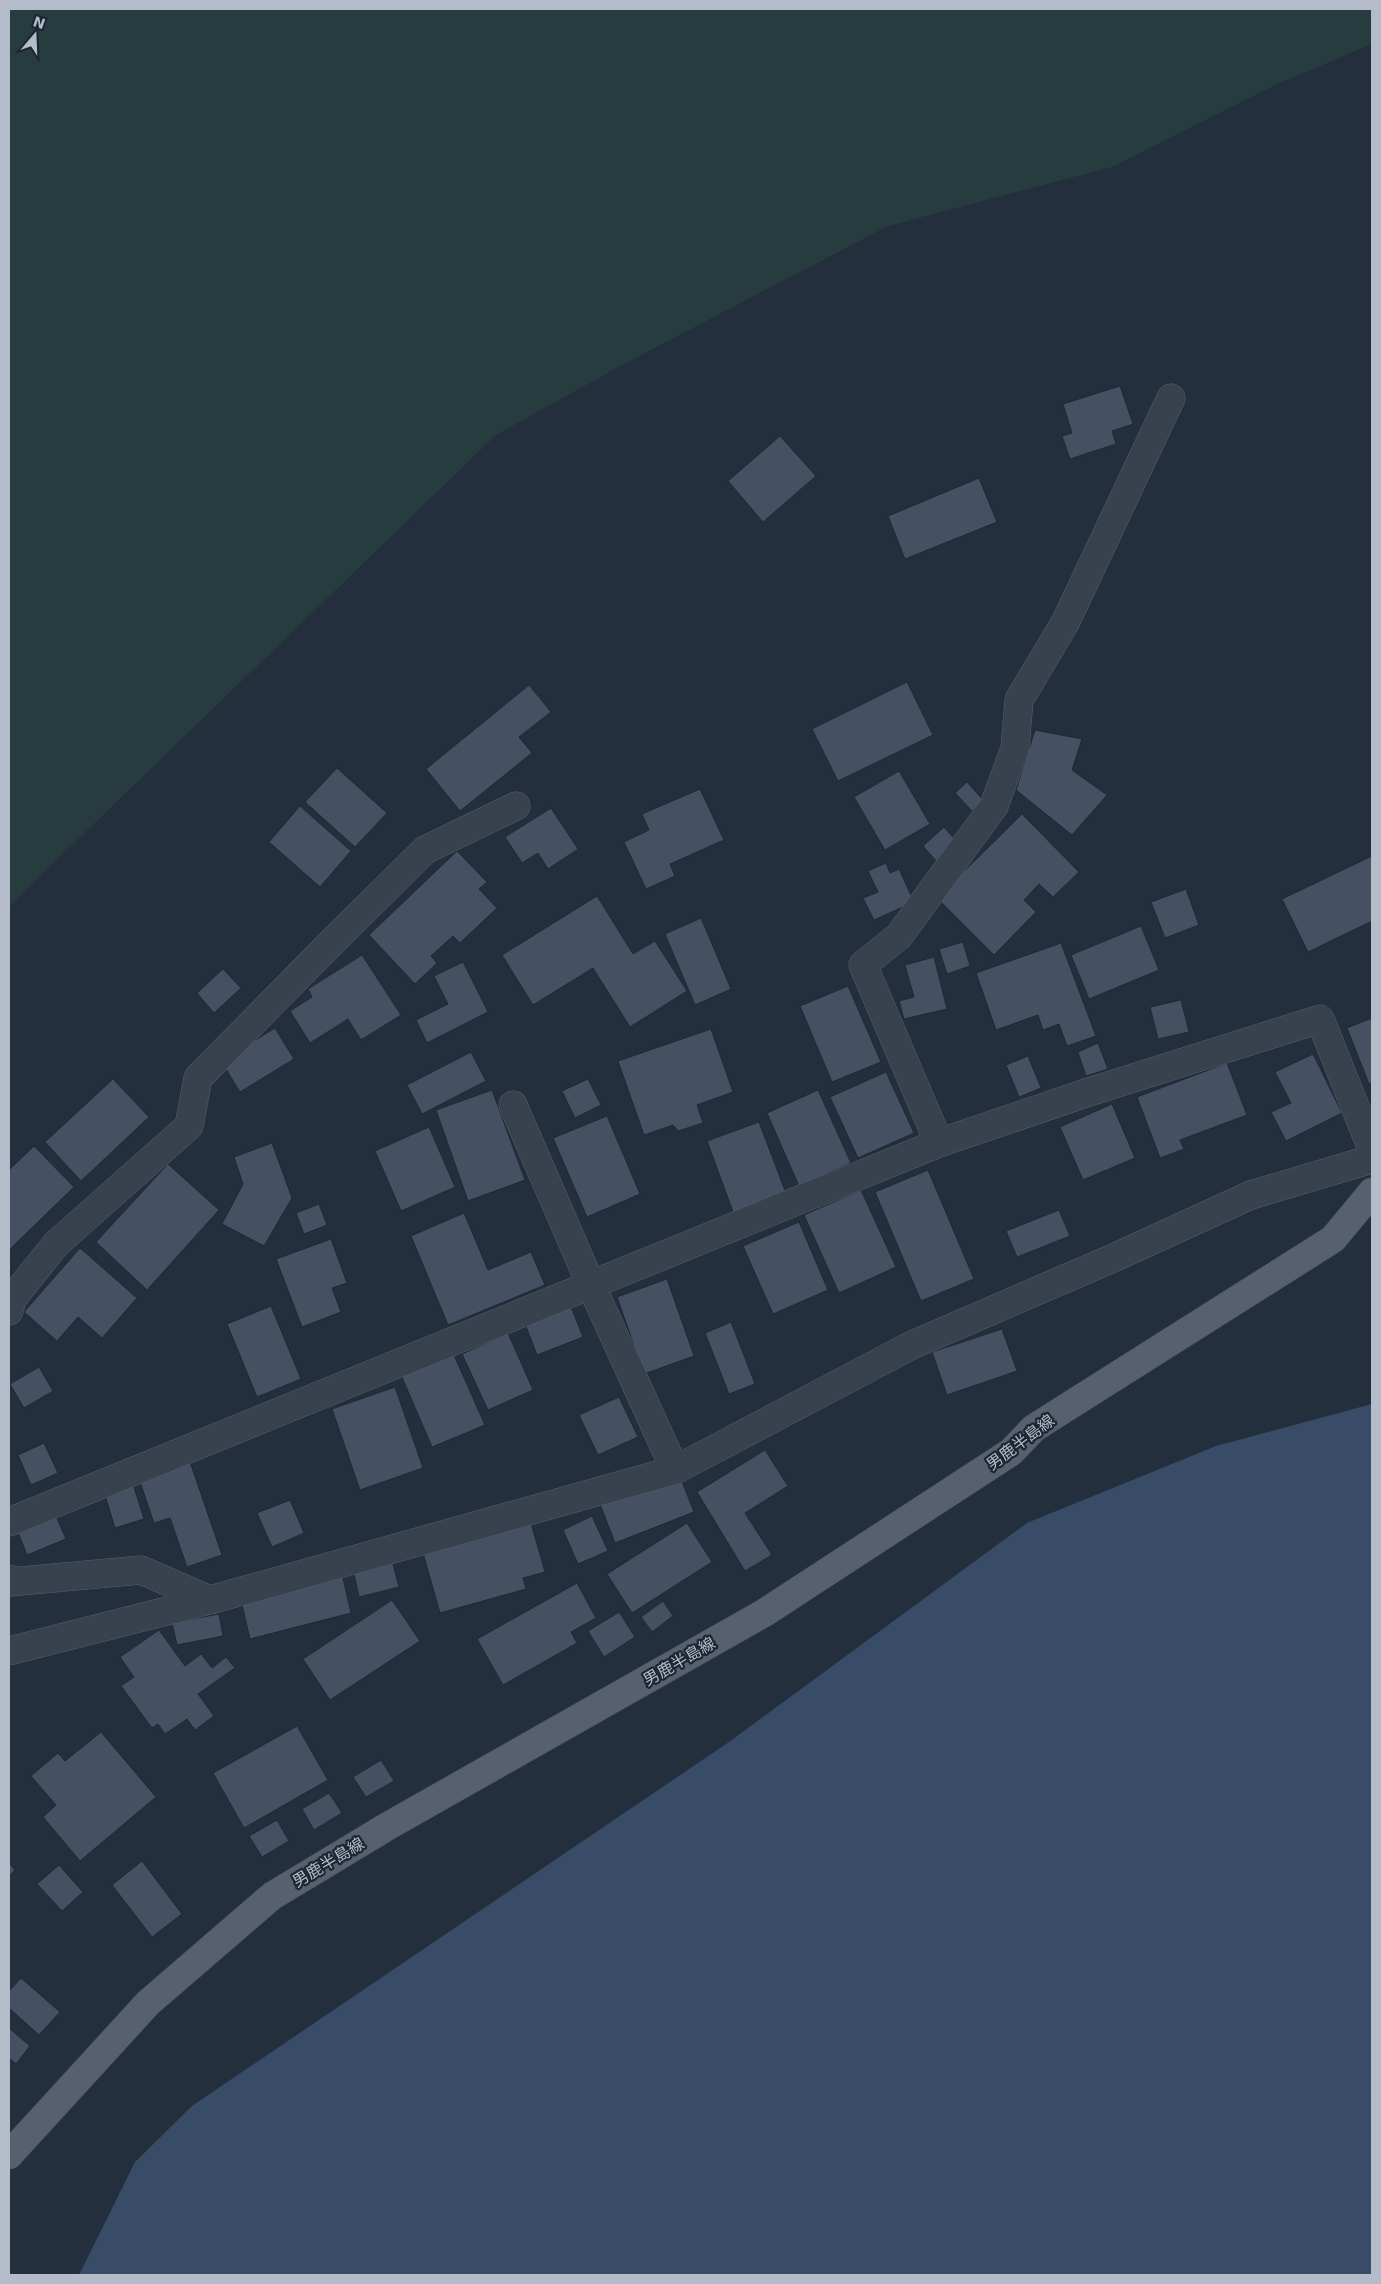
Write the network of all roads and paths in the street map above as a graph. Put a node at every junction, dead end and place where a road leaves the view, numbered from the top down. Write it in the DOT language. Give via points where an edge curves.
graph roads {
  1 [pos="1171,398"];
  2 [pos="516,806"];
  3 [pos="513,1105"];
  4 [pos="939,1143"];
  5 [pos="1372,1148"];
  6 [pos="1372,1159"];
  7 [pos="1372,1192"];
  8 [pos="591,1286"];
  9 [pos="9,1311"];
  10 [pos="675,1470"];
  11 [pos="9,1522"];
  12 [pos="9,1579"];
  13 [pos="210,1600"];
  14 [pos="9,1651"];
  15 [pos="9,2155"];
  1 -- 4 [label="street" via="1066,621 1019,700 1015,748 994,806 899,936 863,965"];
  2 -- 9 [label="street" via="426,850 336,938 198,1078 189,1126 56,1244 12,1299"];
  3 -- 8 [label="street"];
  4 -- 5 [label="street" via="1320,1020"];
  4 -- 8 [label="street"];
  6 -- 10 [label="street" via="1251,1195 912,1345"];
  7 -- 15 [label="main road, 男鹿半島線" via="1333,1239 1034,1428 1012,1452 764,1613 388,1826 272,1896 148,2003"];
  8 -- 10 [label="street"];
  8 -- 11 [label="street"];
  10 -- 13 [label="street"];
  12 -- 13 [label="street" via="10,1582 141,1570"];
  13 -- 14 [label="street"];
}
